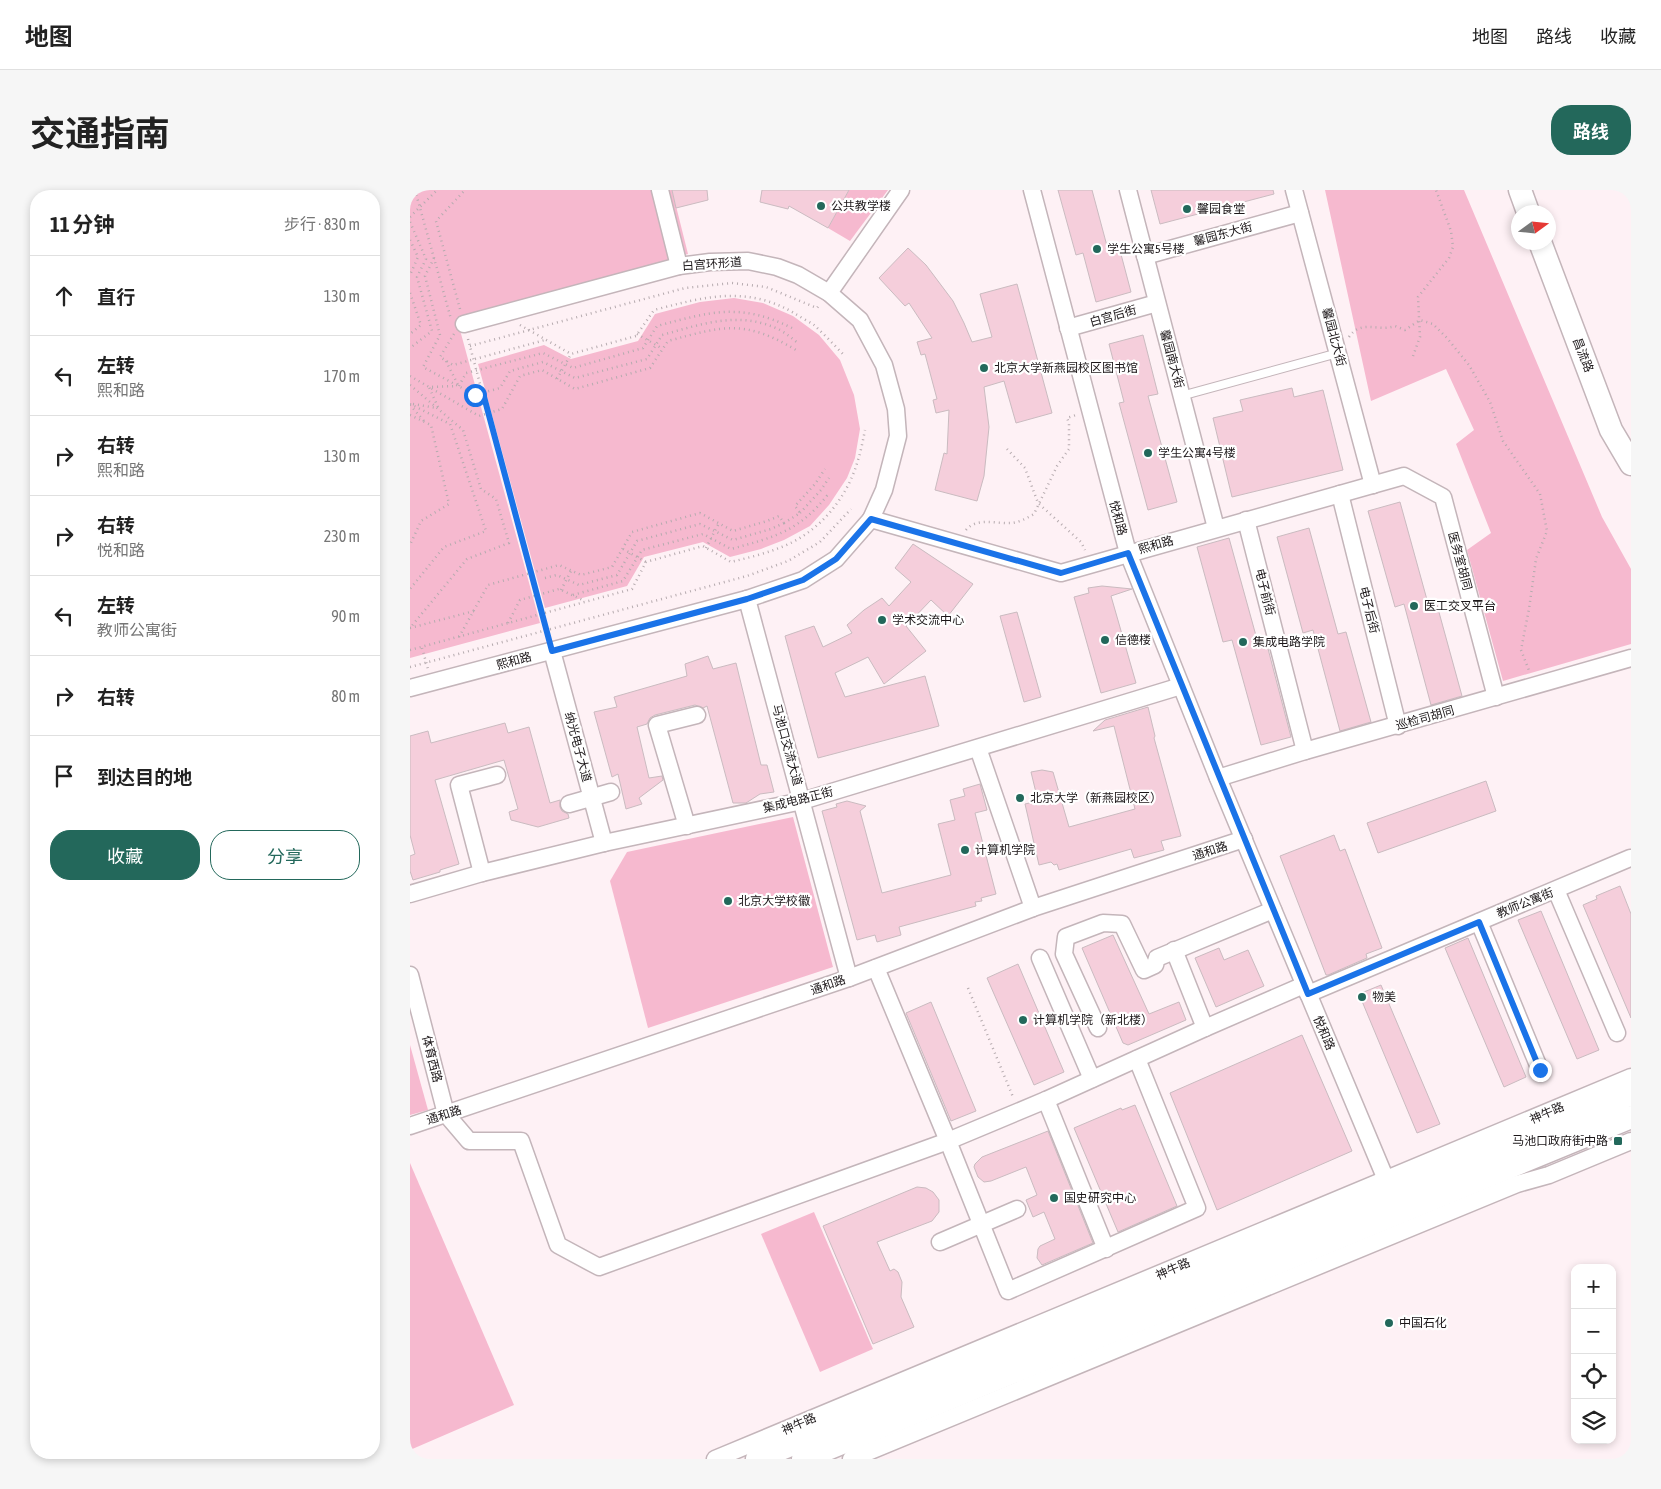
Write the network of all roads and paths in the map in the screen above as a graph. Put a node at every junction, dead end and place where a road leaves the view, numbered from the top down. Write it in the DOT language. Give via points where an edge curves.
graph roads {
  1 [pos="415,190"];
  2 [pos="437,190"];
  3 [pos="465,190"];
  4 [pos="660,190"];
  5 [pos="901,190"];
  6 [pos="1032,190"];
  7 [pos="1128,190"];
  8 [pos="1294,190"];
  9 [pos="1436,190"];
  10 [pos="1520,190"];
  11 [pos="1525,205"];
  12 [pos="420,207"];
  13 [pos="1300,213"];
  14 [pos="410,217"];
  15 [pos="410,222"];
  16 [pos="410,240"];
  17 [pos="1543,250"];
  18 [pos="1145,256"];
  19 [pos="434,258"];
  20 [pos="679,266"];
  21 [pos="412,270"];
  22 [pos="420,271"];
  23 [pos="427,273"];
  24 [pos="410,275"];
  25 [pos="410,293"];
  26 [pos="829,293"];
  27 [pos="1157,303"];
  28 [pos="500,314"];
  29 [pos="1420,320"];
  30 [pos="464,324"];
  31 [pos="792,328"];
  32 [pos="1068,328"];
  33 [pos="528,330"];
  34 [pos="410,334"];
  35 [pos="637,334"];
  36 [pos="545,340"];
  37 [pos="648,340"];
  38 [pos="800,344"];
  39 [pos="655,345"];
  40 [pos="470,346"];
  41 [pos="410,348"];
  42 [pos="663,349"];
  43 [pos="796,350"];
  44 [pos="1338,352"];
  45 [pos="571,354"];
  46 [pos="844,355"];
  47 [pos="1413,356"];
  48 [pos="474,360"];
  49 [pos="446,361"];
  50 [pos="565,364"];
  51 [pos="477,370"];
  52 [pos="561,371"];
  53 [pos="410,376"];
  54 [pos="557,379"];
  55 [pos="410,384"];
  56 [pos="459,386"];
  57 [pos="429,387"];
  58 [pos="483,393"];
  59 [pos="1181,396"];
  60 [pos="410,404"];
  61 [pos="438,408"];
  62 [pos="1090,411"];
  63 [pos="488,413"];
  64 [pos="410,415"];
  65 [pos="424,421"];
  66 [pos="865,430"];
  67 [pos="1007,449"];
  68 [pos="1631,464"];
  69 [pos="825,469"];
  70 [pos="1404,476"];
  71 [pos="829,478"];
  72 [pos="1373,484"];
  73 [pos="829,493"];
  74 [pos="1340,494"];
  75 [pos="1038,502"];
  76 [pos="851,509"];
  77 [pos="800,513"];
  78 [pos="871,519"];
  79 [pos="1246,520"];
  80 [pos="719,523"];
  81 [pos="784,523"];
  82 [pos="1216,528"];
  83 [pos="715,531"];
  84 [pos="711,538"];
  85 [pos="954,542"];
  86 [pos="410,545"];
  87 [pos="706,548"];
  88 [pos="622,549"];
  89 [pos="630,553"];
  90 [pos="1128,553"];
  91 [pos="637,557"];
  92 [pos="646,562"];
  93 [pos="1091,564"];
  94 [pos="571,571"];
  95 [pos="531,573"];
  96 [pos="545,578"];
  97 [pos="566,580"];
  98 [pos="410,590"];
  99 [pos="561,590"];
  100 [pos="537,595"];
  101 [pos="573,595"];
  102 [pos="747,599"];
  103 [pos="587,601"];
  104 [pos="474,611"];
  105 [pos="542,614"];
  106 [pos="508,623"];
  107 [pos="410,628"];
  108 [pos="546,630"];
  109 [pos="459,637"];
  110 [pos="422,647"];
  111 [pos="410,650"];
  112 [pos="552,651"];
  113 [pos="1631,658"];
  114 [pos="426,663"];
  115 [pos="410,667"];
  116 [pos="1182,686"];
  117 [pos="1535,686"];
  118 [pos="410,688"];
  119 [pos="1496,697"];
  120 [pos="697,714"];
  121 [pos="1398,726"];
  122 [pos="978,748"];
  123 [pos="1305,751"];
  124 [pos="497,775"];
  125 [pos="1218,778"];
  126 [pos="611,792"];
  127 [pos="591,797"];
  128 [pos="802,801"];
  129 [pos="569,804"];
  130 [pos="688,826"];
  131 [pos="1244,840"];
  132 [pos="604,843"];
  133 [pos="1630,858"];
  134 [pos="482,873"];
  135 [pos="1556,890"];
  136 [pos="410,894"];
  137 [pos="1033,908"];
  138 [pos="1273,910"];
  139 [pos="1479,922"];
  140 [pos="1174,950"];
  141 [pos="1040,958"];
  142 [pos="876,968"];
  143 [pos="410,975"];
  144 [pos="849,978"];
  145 [pos="968,988"];
  146 [pos="1306,990"];
  147 [pos="1098,1028"];
  148 [pos="1205,1028"];
  149 [pos="1617,1033"];
  150 [pos="1137,1059"];
  151 [pos="1540,1070"];
  152 [pos="1631,1078"];
  153 [pos="1092,1079"];
  154 [pos="1631,1094"];
  155 [pos="1046,1100"];
  156 [pos="1019,1111"];
  157 [pos="446,1114"];
  158 [pos="1631,1117"];
  159 [pos="410,1126"];
  160 [pos="948,1140"];
  161 [pos="1631,1141"];
  162 [pos="1389,1187"];
  163 [pos="1018,1209"];
  164 [pos="982,1224"];
  165 [pos="940,1242"];
  166 [pos="1106,1248"];
  167 [pos="715,1459"];
  168 [pos="757,1459"];
  169 [pos="803,1459"];
  170 [pos="851,1459"];
  1 -- 12 [label="path"];
  2 -- 12 [label="path"];
  3 -- 30 [label="path" via="436,221"];
  4 -- 20 [label="street"];
  5 -- 26 [label="street"];
  6 -- 32 [label="street, 悦和路"];
  7 -- 18 [label="street, 馨园南大街"];
  8 -- 13 [label="street, 馨园北大街"];
  9 -- 29 [label="path" via="1451,231 1453,247 1418,297"];
  10 -- 11 [label="main road"];
  12 -- 14 [label="path"];
  12 -- 19 [label="path"];
  13 -- 18 [label="street, 馨园东大街"];
  13 -- 44 [label="street, 馨园北大街"];
  15 -- 22 [label="path" via="426,258"];
  16 -- 21 [label="path" via="418,257"];
  17 -- 68 [label="main road, 昌流路" via="1611,430"];
  18 -- 27 [label="street, 馨园南大街"];
  19 -- 23 [label="path"];
  19 -- 49 [label="path" via="455,333 440,358"];
  20 -- 26 [label="street, 白宫环形道" via="748,262 777,267"];
  20 -- 28 [label="street, 白宫环形道"];
  21 -- 22 [label="path"];
  21 -- 24 [label="path"];
  22 -- 23 [label="path"];
  22 -- 41 [label="path" via="417,277 432,331"];
  23 -- 56 [label="path" via="425,276 440,335 423,367"];
  25 -- 34 [label="path" via="421,325"];
  26 -- 33 [label="path" via="817,308 766,287 732,283 685,288"];
  26 -- 78 [label="street, 白宫环形道" via="860,320 874,344 884,365 896,409 898,436 884,490"];
  27 -- 32 [label="street, 白宫后街"];
  27 -- 59 [label="street, 馨园南大街"];
  28 -- 30 [label="street, 白宫环形道"];
  28 -- 33 [label="path"];
  29 -- 44 [label="path" via="1405,330 1395,326 1385,329 1367,326 1353,331"];
  29 -- 47 [label="path" via="1420,337"];
  29 -- 117 [label="path" via="1433,324 1469,365 1490,402 1503,441 1540,494 1547,531 1536,559 1521,650"];
  30 -- 40 [label="path"];
  31 -- 37 [label="path" via="766,316 711,313 657,326"];
  32 -- 62 [label="street, 悦和路"];
  33 -- 36 [label="path"];
  33 -- 40 [label="path"];
  35 -- 37 [label="path"];
  35 -- 45 [label="path"];
  35 -- 46 [label="path" via="654,310 701,298 733,295 762,299 787,309 813,324"];
  36 -- 45 [label="path"];
  36 -- 48 [label="path"];
  37 -- 39 [label="path"];
  37 -- 50 [label="path" via="643,348 573,368"];
  38 -- 39 [label="path" via="780,330 731,319 711,321 662,335"];
  39 -- 42 [label="path"];
  39 -- 52 [label="path" via="647,359 575,378"];
  40 -- 48 [label="path"];
  42 -- 43 [label="path" via="668,341 731,327 777,338"];
  42 -- 54 [label="path" via="650,368 632,374 575,389"];
  44 -- 59 [label="lane"];
  44 -- 72 [label="street, 馨园北大街"];
  45 -- 50 [label="path"];
  48 -- 49 [label="path" via="453,365"];
  48 -- 51 [label="path"];
  49 -- 56 [label="path"];
  50 -- 51 [label="path" via="543,353"];
  50 -- 52 [label="path"];
  51 -- 56 [label="path" via="466,374"];
  51 -- 58 [label="path"];
  52 -- 54 [label="path"];
  52 -- 58 [label="path" via="544,362 510,371 500,388"];
  53 -- 57 [label="path"];
  54 -- 63 [label="path" via="542,370 520,376 502,409"];
  55 -- 61 [label="path"];
  56 -- 57 [label="path"];
  56 -- 58 [label="path" via="475,395"];
  57 -- 61 [label="path"];
  57 -- 63 [label="path" via="479,416"];
  58 -- 63 [label="path"];
  59 -- 82 [label="street, 馨园南大街"];
  60 -- 61 [label="path"];
  60 -- 65 [label="path"];
  60 -- 98 [label="path" via="450,424 486,531 444,547"];
  61 -- 107 [label="path" via="464,430 481,489 496,499 509,543 467,559"];
  62 -- 75 [label="path" via="1067,418 1069,449"];
  62 -- 90 [label="street, 悦和路"];
  63 -- 95 [label="path"];
  64 -- 65 [label="path"];
  65 -- 86 [label="path" via="431,425 449,504 422,521"];
  66 -- 87 [label="path" via="852,478 840,499 826,518 803,536 780,548 732,562"];
  67 -- 75 [label="path" via="1025,468"];
  69 -- 77 [label="path" via="795,506"];
  70 -- 72 [label="street, 熙和路"];
  70 -- 119 [label="street, 医务室胡同" via="1443,497"];
  71 -- 77 [label="path"];
  72 -- 74 [label="street, 熙和路"];
  73 -- 84 [label="path" via="805,519 774,537 731,549"];
  74 -- 79 [label="street, 熙和路"];
  74 -- 121 [label="street, 电子后街"];
  75 -- 85 [label="path" via="1034,514 1027,518 1012,523 987,521 969,526"];
  75 -- 93 [label="path" via="1081,542"];
  76 -- 108 [label="path" via="820,542 788,561 747,576"];
  77 -- 81 [label="path"];
  78 -- 85 [label="street, 熙和路"];
  78 -- 102 [label="street, 熙和路" via="836,559 803,580"];
  79 -- 82 [label="street, 熙和路"];
  79 -- 123 [label="street, 电子前街"];
  80 -- 81 [label="path" via="733,531 779,516"];
  80 -- 83 [label="path"];
  80 -- 88 [label="path" via="700,512 632,532"];
  81 -- 83 [label="path" via="732,540"];
  82 -- 90 [label="street, 熙和路"];
  83 -- 84 [label="path"];
  83 -- 89 [label="path" via="700,524 637,541"];
  84 -- 87 [label="path"];
  84 -- 91 [label="path" via="703,534 642,550"];
  85 -- 93 [label="street, 熙和路" via="1061,573"];
  87 -- 92 [label="path" via="703,546"];
  88 -- 89 [label="path"];
  88 -- 94 [label="path" via="612,567 581,575"];
  89 -- 91 [label="path"];
  89 -- 97 [label="path" via="617,575 579,585"];
  90 -- 93 [label="street, 熙和路"];
  90 -- 116 [label="street, 悦和路"];
  91 -- 92 [label="path"];
  91 -- 101 [label="path" via="623,581"];
  92 -- 103 [label="path" via="632,589"];
  94 -- 95 [label="path" via="559,565"];
  94 -- 97 [label="path"];
  95 -- 100 [label="path"];
  95 -- 104 [label="path" via="488,586"];
  96 -- 97 [label="path" via="557,575"];
  97 -- 99 [label="path"];
  99 -- 100 [label="path"];
  99 -- 101 [label="path"];
  100 -- 105 [label="path"];
  100 -- 106 [label="path" via="520,600"];
  101 -- 103 [label="path"];
  102 -- 112 [label="street, 熙和路"];
  102 -- 128 [label="street, 马池口交流大道"];
  103 -- 105 [label="path"];
  104 -- 107 [label="path"];
  104 -- 109 [label="path"];
  105 -- 106 [label="path"];
  105 -- 108 [label="path"];
  106 -- 109 [label="path"];
  108 -- 112 [label="path"];
  108 -- 114 [label="path"];
  109 -- 110 [label="path"];
  110 -- 111 [label="path"];
  110 -- 114 [label="path"];
  112 -- 118 [label="street, 熙和路"];
  112 -- 127 [label="street, 纳光电子大道"];
  113 -- 117 [label="street, 巡检司胡同"];
  114 -- 115 [label="path"];
  116 -- 122 [label="street, 集成电路正街"];
  116 -- 125 [label="street, 悦和路"];
  117 -- 119 [label="street, 巡检司胡同"];
  119 -- 121 [label="street, 巡检司胡同"];
  120 -- 130 [label="street" via="657,725"];
  121 -- 123 [label="street, 巡检司胡同"];
  122 -- 128 [label="street, 集成电路正街"];
  122 -- 137 [label="street"];
  123 -- 125 [label="street, 巡检司胡同"];
  124 -- 134 [label="street" via="458,785"];
  125 -- 131 [label="street, 悦和路"];
  126 -- 127 [label="street"];
  127 -- 129 [label="street"];
  127 -- 132 [label="street, 纳光电子大道"];
  128 -- 130 [label="street, 集成电路正街"];
  128 -- 144 [label="street, 马池口交流大道"];
  130 -- 132 [label="street, 集成电路正街"];
  131 -- 137 [label="street, 通和路"];
  131 -- 138 [label="street, 悦和路"];
  132 -- 134 [label="street, 集成电路正街"];
  133 -- 135 [label="street, 教师公寓街"];
  134 -- 136 [label="street, 集成电路正街"];
  135 -- 139 [label="street, 教师公寓街"];
  135 -- 149 [label="street"];
  137 -- 142 [label="street, 通和路"];
  138 -- 140 [label="street"];
  138 -- 146 [label="street, 悦和路"];
  139 -- 146 [label="street, 教师公寓街"];
  139 -- 151 [label="street"];
  140 -- 147 [label="street" via="1157,958 1155,965 1144,970 1122,924 1103,923 1066,937 1064,954"];
  140 -- 148 [label="street"];
  141 -- 153 [label="street"];
  142 -- 144 [label="street, 通和路"];
  142 -- 160 [label="street"];
  143 -- 157 [label="street, 体育西路"];
  144 -- 157 [label="street, 通和路"];
  145 -- 156 [label="path"];
  146 -- 148 [label="street, 教师公寓街"];
  146 -- 162 [label="street, 悦和路"];
  148 -- 150 [label="street, 教师公寓街"];
  150 -- 153 [label="street, 教师公寓街"];
  150 -- 166 [label="street" via="1197,1208"];
  152 -- 162 [label="street, 神牛路"];
  153 -- 155 [label="street, 教师公寓街"];
  154 -- 162 [label="main road, 神牛路"];
  155 -- 156 [label="street, 教师公寓街"];
  155 -- 166 [label="street"];
  156 -- 160 [label="street, 教师公寓街"];
  157 -- 159 [label="street, 通和路"];
  157 -- 160 [label="street, 教师公寓街" via="469,1141 521,1141 558,1245 599,1267"];
  158 -- 169 [label="main road"];
  160 -- 164 [label="street"];
  161 -- 170 [label="street" via="1549,1175 1517,1184"];
  162 -- 167 [label="street, 神牛路" via="987,1344"];
  162 -- 168 [label="main road, 神牛路"];
  163 -- 164 [label="street"];
  164 -- 165 [label="street"];
  164 -- 166 [label="street" via="1008,1291"];
}
